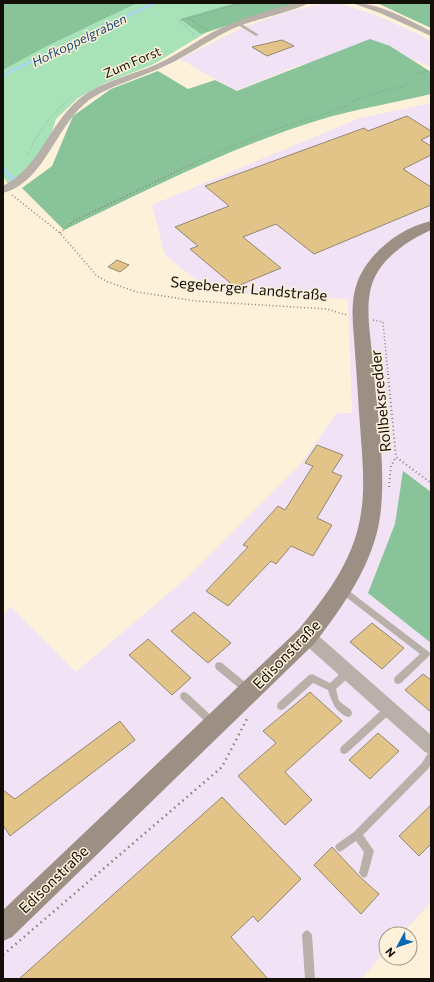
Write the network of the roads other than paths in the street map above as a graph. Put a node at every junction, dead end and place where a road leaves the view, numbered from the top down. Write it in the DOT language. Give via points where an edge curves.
graph roads {
  1 [pos="304,3"];
  2 [pos="356,3"];
  3 [pos="239,24"];
  4 [pos="431,34"];
  5 [pos="258,35"];
  6 [pos="4,189"];
  7 [pos="431,225"];
  8 [pos="341,589"];
  9 [pos="307,636"];
  10 [pos="219,666"];
  11 [pos="348,672"];
  12 [pos="398,680"];
  13 [pos="331,688"];
  14 [pos="250,691"];
  15 [pos="184,696"];
  16 [pos="280,706"];
  17 [pos="389,709"];
  18 [pos="348,713"];
  19 [pos="215,724"];
  20 [pos="431,746"];
  21 [pos="344,750"];
  22 [pos="431,756"];
  23 [pos="358,835"];
  24 [pos="340,847"];
  25 [pos="364,873"];
  26 [pos="3,928"];
  27 [pos="306,935"];
  28 [pos="310,979"];
  1 -- 3 [label="street, Zum Forst"];
  2 -- 4 [label="street" via="383,10"];
  3 -- 5 [label="lane"];
  3 -- 6 [label="street, Zum Forst" via="158,67 108,85 81,101 63,120 32,172"];
  7 -- 8 [label="street, Edisonstraße" via="400,241 376,263 363,288 354,314 374,490 370,522 364,542"];
  8 -- 9 [label="street, Edisonstraße"];
  8 -- 12 [label="lane" via="426,654"];
  9 -- 11 [label="street"];
  9 -- 14 [label="street, Edisonstraße"];
  10 -- 14 [label="lane"];
  11 -- 13 [label="lane"];
  11 -- 17 [label="street"];
  13 -- 16 [label="lane" via="312,678"];
  13 -- 18 [label="lane" via="336,703"];
  14 -- 19 [label="street, Edisonstraße"];
  15 -- 19 [label="lane"];
  17 -- 20 [label="street"];
  17 -- 21 [label="lane"];
  19 -- 26 [label="street, Edisonstraße"];
  22 -- 23 [label="lane" via="425,766"];
  23 -- 24 [label="lane"];
  23 -- 25 [label="lane" via="369,852"];
  27 -- 28 [label="lane"];
}
